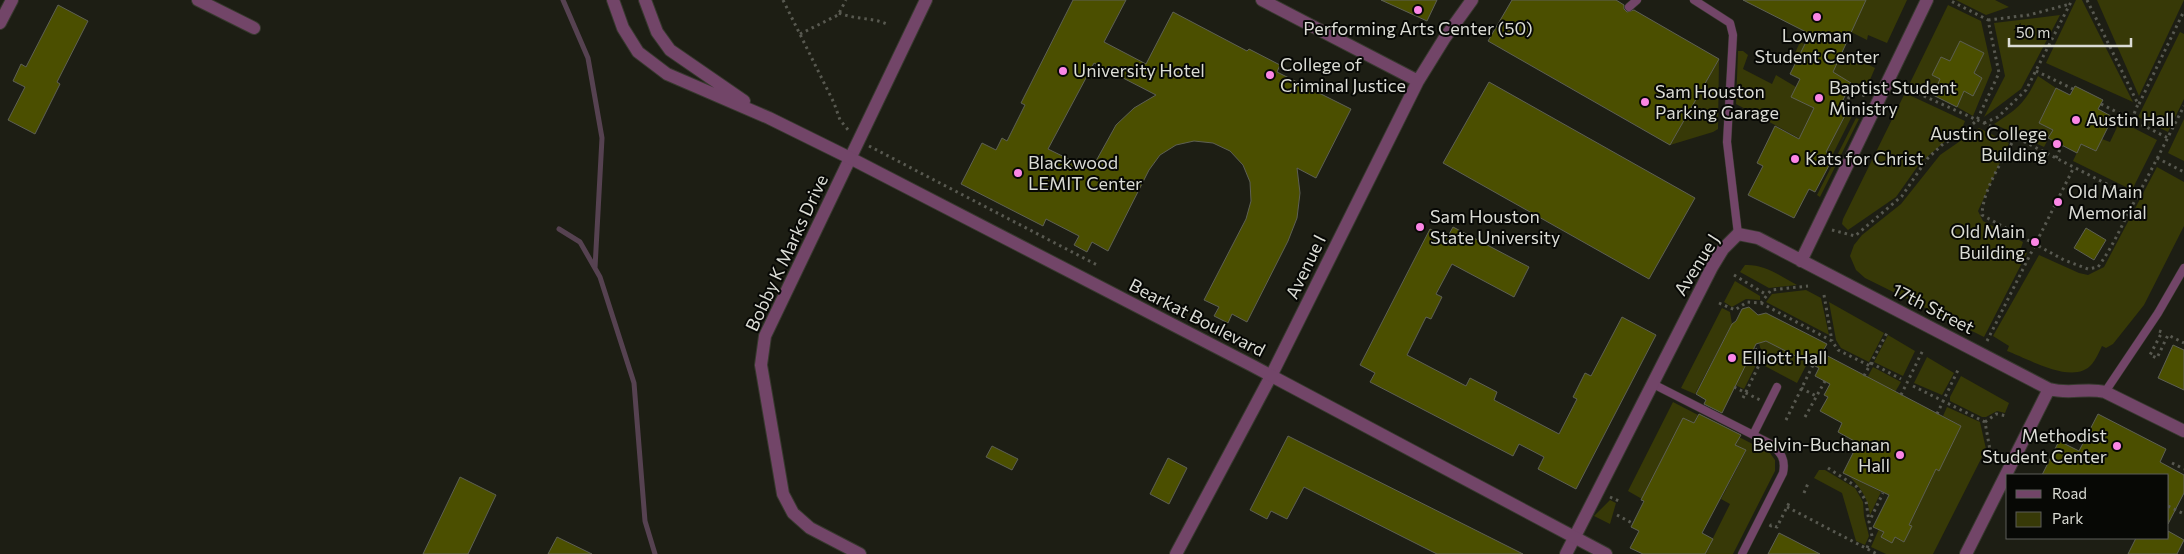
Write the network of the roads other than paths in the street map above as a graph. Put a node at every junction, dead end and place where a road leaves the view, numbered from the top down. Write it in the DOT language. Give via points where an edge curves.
graph roads {
  1 [pos="12,0"];
  2 [pos="198,0"];
  3 [pos="613,0"];
  4 [pos="645,0"];
  5 [pos="926,0"];
  6 [pos="1262,0"];
  7 [pos="1472,0"];
  8 [pos="1637,0"];
  9 [pos="1694,0"];
  10 [pos="1927,0"];
  11 [pos="1629,7"];
  12 [pos="0,23"];
  13 [pos="254,28"];
  14 [pos="1418,82"];
  15 [pos="769,118"];
  16 [pos="850,158"];
  17 [pos="1738,234"];
  18 [pos="1801,261"];
  19 [pos="2184,268"];
  20 [pos="1272,376"];
  21 [pos="1652,384"];
  22 [pos="1777,387"];
  23 [pos="2050,389"];
  24 [pos="2105,392"];
  25 [pos="2184,431"];
  26 [pos="1753,435"];
  27 [pos="2007,474"];
  28 [pos="2006,475"];
  29 [pos="1574,538"];
  30 [pos="860,554"];
  31 [pos="1176,554"];
  32 [pos="1566,554"];
  33 [pos="1606,554"];
  34 [pos="1742,554"];
  35 [pos="1966,554"];
  1 -- 12 [label="street"];
  2 -- 13 [label="street"];
  3 -- 15 [label="street, Bearkat Boulevard" via="623,28 638,52 667,74"];
  4 -- 15 [label="street, Bearkat Boulevard" via="657,32 670,50"];
  5 -- 16 [label="street, Bobby K Marks Drive"];
  6 -- 14 [label="street"];
  7 -- 14 [label="street, Avenue I"];
  8 -- 11 [label="lane"];
  9 -- 17 [label="lane" via="1730,23 1733,35 1727,142"];
  10 -- 18 [label="street"];
  14 -- 20 [label="street, Avenue I"];
  15 -- 16 [label="street, Bearkat Boulevard"];
  16 -- 20 [label="street, Bearkat Boulevard"];
  16 -- 30 [label="street, Bobby K Marks Drive" via="765,336 761,365 782,494 793,513 810,528"];
  17 -- 18 [label="street, Avenue J" via="1758,238"];
  17 -- 21 [label="street, Avenue J" via="1712,267"];
  18 -- 23 [label="street, 17th Street"];
  19 -- 24 [label="lane"];
  20 -- 29 [label="street, Bearkat Boulevard"];
  20 -- 31 [label="street, Avenue I"];
  21 -- 26 [label="lane"];
  21 -- 29 [label="street, Avenue J"];
  22 -- 26 [label="lane"];
  23 -- 24 [label="street, 17th Street" via="2064,393 2092,389"];
  23 -- 27 [label="street"];
  24 -- 25 [label="street"];
  26 -- 34 [label="lane" via="1775,447 1785,464"];
  28 -- 35 [label="street"];
  29 -- 32 [label="street, Avenue J"];
  29 -- 33 [label="street, Bearkat Boulevard"];
}
